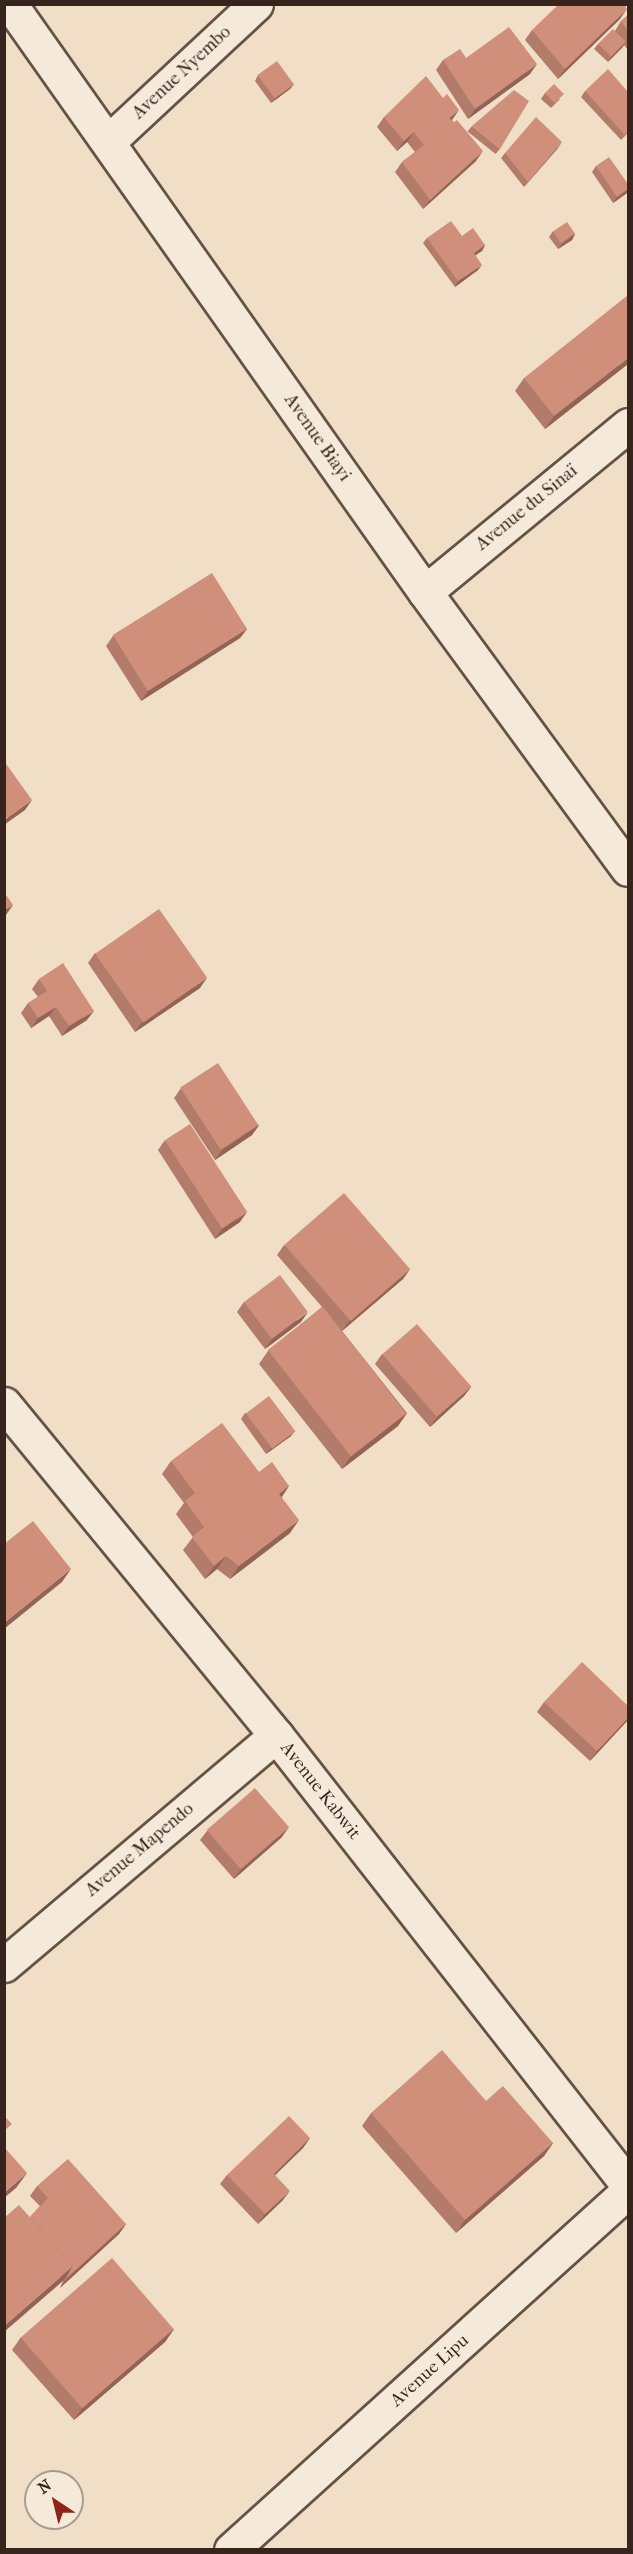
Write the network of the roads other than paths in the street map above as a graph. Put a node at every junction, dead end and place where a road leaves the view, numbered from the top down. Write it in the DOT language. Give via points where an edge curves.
graph roads {
  1 [pos="10,4"];
  2 [pos="256,4"];
  3 [pos="109,141"];
  4 [pos="628,425"];
  5 [pos="425,592"];
  6 [pos="628,869"];
  7 [pos="4,1404"];
  8 [pos="276,1735"];
  9 [pos="4,1965"];
  10 [pos="628,2185"];
  11 [pos="628,2191"];
  12 [pos="231,2550"];
  1 -- 3 [label="street, Avenue Biayi"];
  2 -- 3 [label="street, Avenue Nyembo"];
  3 -- 5 [label="street, Avenue Biayi"];
  4 -- 5 [label="street, Avenue du Sinaï"];
  5 -- 6 [label="street, Avenue Biayi"];
  7 -- 8 [label="street, Avenue Kabwit"];
  8 -- 9 [label="street, Avenue Mapendo"];
  8 -- 10 [label="street, Avenue Kabwit"];
  11 -- 12 [label="street, Avenue Lipu"];
}
